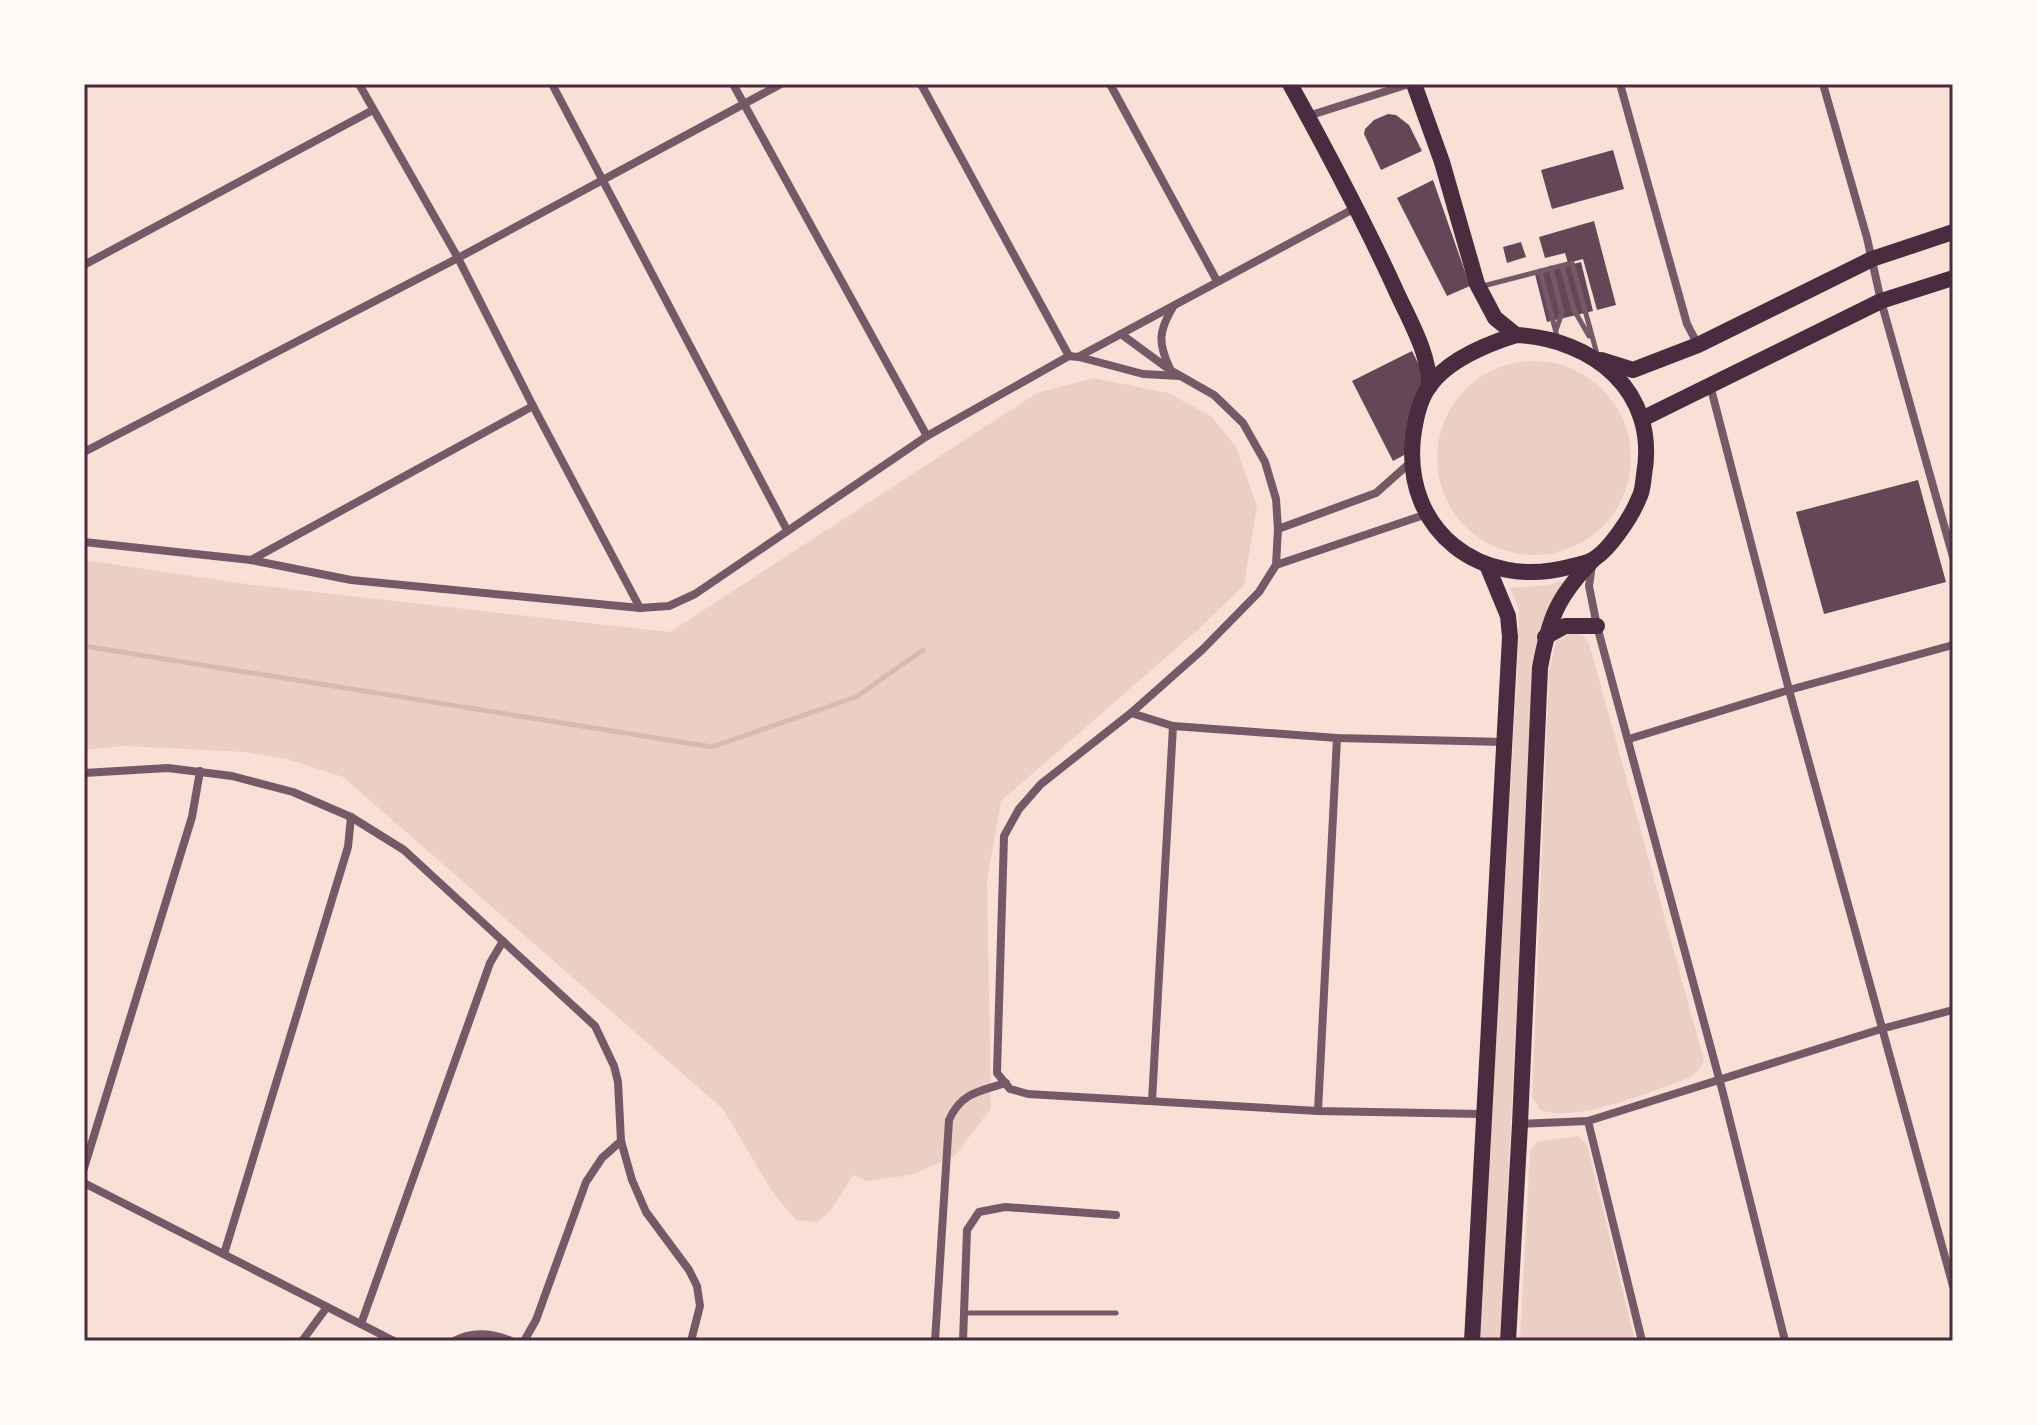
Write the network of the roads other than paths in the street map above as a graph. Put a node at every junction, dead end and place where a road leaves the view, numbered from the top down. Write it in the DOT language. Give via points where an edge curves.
graph roads {
  1 [pos="359,84"];
  2 [pos="552,84"];
  3 [pos="733,84"];
  4 [pos="781,84"];
  5 [pos="921,84"];
  6 [pos="1110,84"];
  7 [pos="1290,84"];
  8 [pos="1411,84"];
  9 [pos="1620,84"];
  10 [pos="1823,84"];
  11 [pos="744,104"];
  12 [pos="373,110"];
  13 [pos="1308,116"];
  14 [pos="602,180"];
  15 [pos="1358,207"];
  16 [pos="1953,232"];
  17 [pos="458,258"];
  18 [pos="1872,259"];
  19 [pos="84,265"];
  20 [pos="1562,266"];
  21 [pos="1551,268"];
  22 [pos="1540,271"];
  23 [pos="1953,278"];
  24 [pos="1217,281"];
  25 [pos="1479,287"];
  26 [pos="1881,301"];
  27 [pos="1174,305"];
  28 [pos="1121,334"];
  29 [pos="1516,335"];
  30 [pos="1557,336"];
  31 [pos="1698,345"];
  32 [pos="1596,351"];
  33 [pos="1073,356"];
  34 [pos="1170,370"];
  35 [pos="1186,376"];
  36 [pos="1709,384"];
  37 [pos="1429,387"];
  38 [pos="533,406"];
  39 [pos="1642,419"];
  40 [pos="927,436"];
  41 [pos="84,452"];
  42 [pos="1411,462"];
  43 [pos="1427,514"];
  44 [pos="1278,529"];
  45 [pos="787,530"];
  46 [pos="84,542"];
  47 [pos="1953,557"];
  48 [pos="251,560"];
  49 [pos="1593,560"];
  50 [pos="1276,565"];
  51 [pos="1487,565"];
  52 [pos="640,608"];
  53 [pos="1597,626"];
  54 [pos="1545,637"];
  55 [pos="1953,645"];
  56 [pos="1789,690"];
  57 [pos="1131,713"];
  58 [pos="1173,726"];
  59 [pos="1337,738"];
  60 [pos="1629,739"];
  61 [pos="1504,742"];
  62 [pos="200,771"];
  63 [pos="84,773"];
  64 [pos="351,817"];
  65 [pos="503,941"];
  66 [pos="1953,1010"];
  67 [pos="1881,1029"];
  68 [pos="1719,1079"];
  69 [pos="1006,1083"];
  70 [pos="1152,1101"];
  71 [pos="1318,1111"];
  72 [pos="1482,1114"];
  73 [pos="1588,1121"];
  74 [pos="1520,1124"];
  75 [pos="621,1141"];
  76 [pos="84,1168"];
  77 [pos="84,1183"];
  78 [pos="1116,1215"];
  79 [pos="224,1254"];
  80 [pos="1953,1286"];
  81 [pos="327,1307"];
  82 [pos="964,1313"];
  83 [pos="1116,1313"];
  84 [pos="361,1324"];
  85 [pos="302,1341"];
  86 [pos="394,1341"];
  87 [pos="454,1341"];
  88 [pos="511,1341"];
  89 [pos="524,1341"];
  90 [pos="691,1341"];
  91 [pos="935,1341"];
  92 [pos="963,1341"];
  93 [pos="1472,1341"];
  94 [pos="1508,1341"];
  95 [pos="1642,1341"];
  96 [pos="1785,1341"];
  1 -- 12 [label="street"];
  2 -- 14 [label="street"];
  3 -- 11 [label="street"];
  4 -- 11 [label="street"];
  5 -- 33 [label="street"];
  6 -- 24 [label="street"];
  7 -- 13 [label="main road"];
  8 -- 13 [label="street"];
  8 -- 25 [label="main road" via="1442,162"];
  9 -- 31 [label="street" via="1687,324"];
  10 -- 18 [label="street"];
  11 -- 14 [label="street"];
  11 -- 40 [label="street"];
  12 -- 17 [label="street"];
  12 -- 19 [label="street"];
  13 -- 15 [label="main road"];
  14 -- 17 [label="street"];
  14 -- 45 [label="street"];
  15 -- 24 [label="street"];
  15 -- 37 [label="main road" via="1418,339"];
  16 -- 18 [label="main road"];
  17 -- 38 [label="street"];
  17 -- 41 [label="street"];
  18 -- 26 [label="street"];
  18 -- 31 [label="main road"];
  20 -- 21 [label="lane"];
  20 -- 32 [label="lane" via="1574,310"];
  20 -- 32 [label="lane" via="1572,263"];
  21 -- 22 [label="lane"];
  21 -- 30 [label="lane" via="1562,313"];
  22 -- 25 [label="lane"];
  22 -- 30 [label="lane"];
  23 -- 26 [label="main road"];
  24 -- 27 [label="street"];
  25 -- 29 [label="main road" via="1495,318"];
  26 -- 36 [label="main road"];
  26 -- 47 [label="street"];
  27 -- 28 [label="street"];
  27 -- 34 [label="street" via="1161,326"];
  28 -- 33 [label="street"];
  28 -- 34 [label="street"];
  29 -- 30 [label="main road"];
  29 -- 37 [label="main road" via="1459,359"];
  30 -- 32 [label="main road"];
  31 -- 32 [label="main road" via="1633,370"];
  32 -- 39 [label="main road" via="1625,386"];
  33 -- 35 [label="street" via="1143,374"];
  33 -- 40 [label="street"];
  34 -- 35 [label="street"];
  35 -- 44 [label="street" via="1243,423 1265,462"];
  36 -- 39 [label="main road"];
  36 -- 56 [label="street"];
  37 -- 42 [label="main road" via="1415,422"];
  38 -- 48 [label="street"];
  38 -- 52 [label="street"];
  39 -- 49 [label="main road" via="1648,456 1640,497 1619,532"];
  40 -- 45 [label="street"];
  42 -- 43 [label="main road" via="1415,489"];
  42 -- 44 [label="street" via="1376,493"];
  43 -- 50 [label="street"];
  43 -- 51 [label="main road" via="1446,539"];
  44 -- 50 [label="street"];
  45 -- 52 [label="street" via="695,594 669,606"];
  46 -- 48 [label="street"];
  48 -- 52 [label="street" via="351,580"];
  49 -- 51 [label="main road" via="1545,573"];
  49 -- 53 [label="street" via="1589,586"];
  49 -- 54 [label="main road" via="1568,586"];
  50 -- 57 [label="street" via="1237,617"];
  51 -- 61 [label="main road" via="1508,616"];
  53 -- 54 [label="main road" via="1565,626"];
  53 -- 60 [label="street"];
  54 -- 74 [label="main road"];
  55 -- 56 [label="street"];
  56 -- 60 [label="street"];
  56 -- 67 [label="street"];
  57 -- 58 [label="street"];
  57 -- 69 [label="street" via="1041,784 1004,836 997,1073"];
  58 -- 59 [label="street"];
  58 -- 70 [label="street"];
  59 -- 61 [label="street"];
  59 -- 71 [label="street"];
  60 -- 68 [label="street"];
  61 -- 72 [label="main road"];
  62 -- 63 [label="street"];
  62 -- 64 [label="street" via="278,787"];
  62 -- 76 [label="street" via="192,817"];
  64 -- 65 [label="street" via="404,850"];
  64 -- 79 [label="street" via="348,847"];
  65 -- 75 [label="street" via="595,1026 618,1082"];
  65 -- 84 [label="street" via="490,963"];
  66 -- 67 [label="street"];
  67 -- 68 [label="street"];
  67 -- 80 [label="street"];
  68 -- 73 [label="street"];
  68 -- 96 [label="street"];
  69 -- 70 [label="street" via="1028,1094"];
  69 -- 91 [label="street" via="962,1100 949,1120"];
  70 -- 71 [label="street"];
  71 -- 72 [label="street"];
  72 -- 93 [label="main road"];
  73 -- 74 [label="street"];
  73 -- 95 [label="street"];
  74 -- 94 [label="main road"];
  75 -- 89 [label="street" via="586,1182"];
  75 -- 90 [label="street" via="646,1212 697,1286 700,1306"];
  77 -- 79 [label="street"];
  78 -- 82 [label="street" via="1005,1207 979,1212 967,1230"];
  79 -- 81 [label="street"];
  81 -- 84 [label="street"];
  81 -- 85 [label="street"];
  82 -- 83 [label="lane"];
  82 -- 92 [label="street"];
  84 -- 86 [label="street"];
  87 -- 88 [label="street" via="486,1334"];
}
